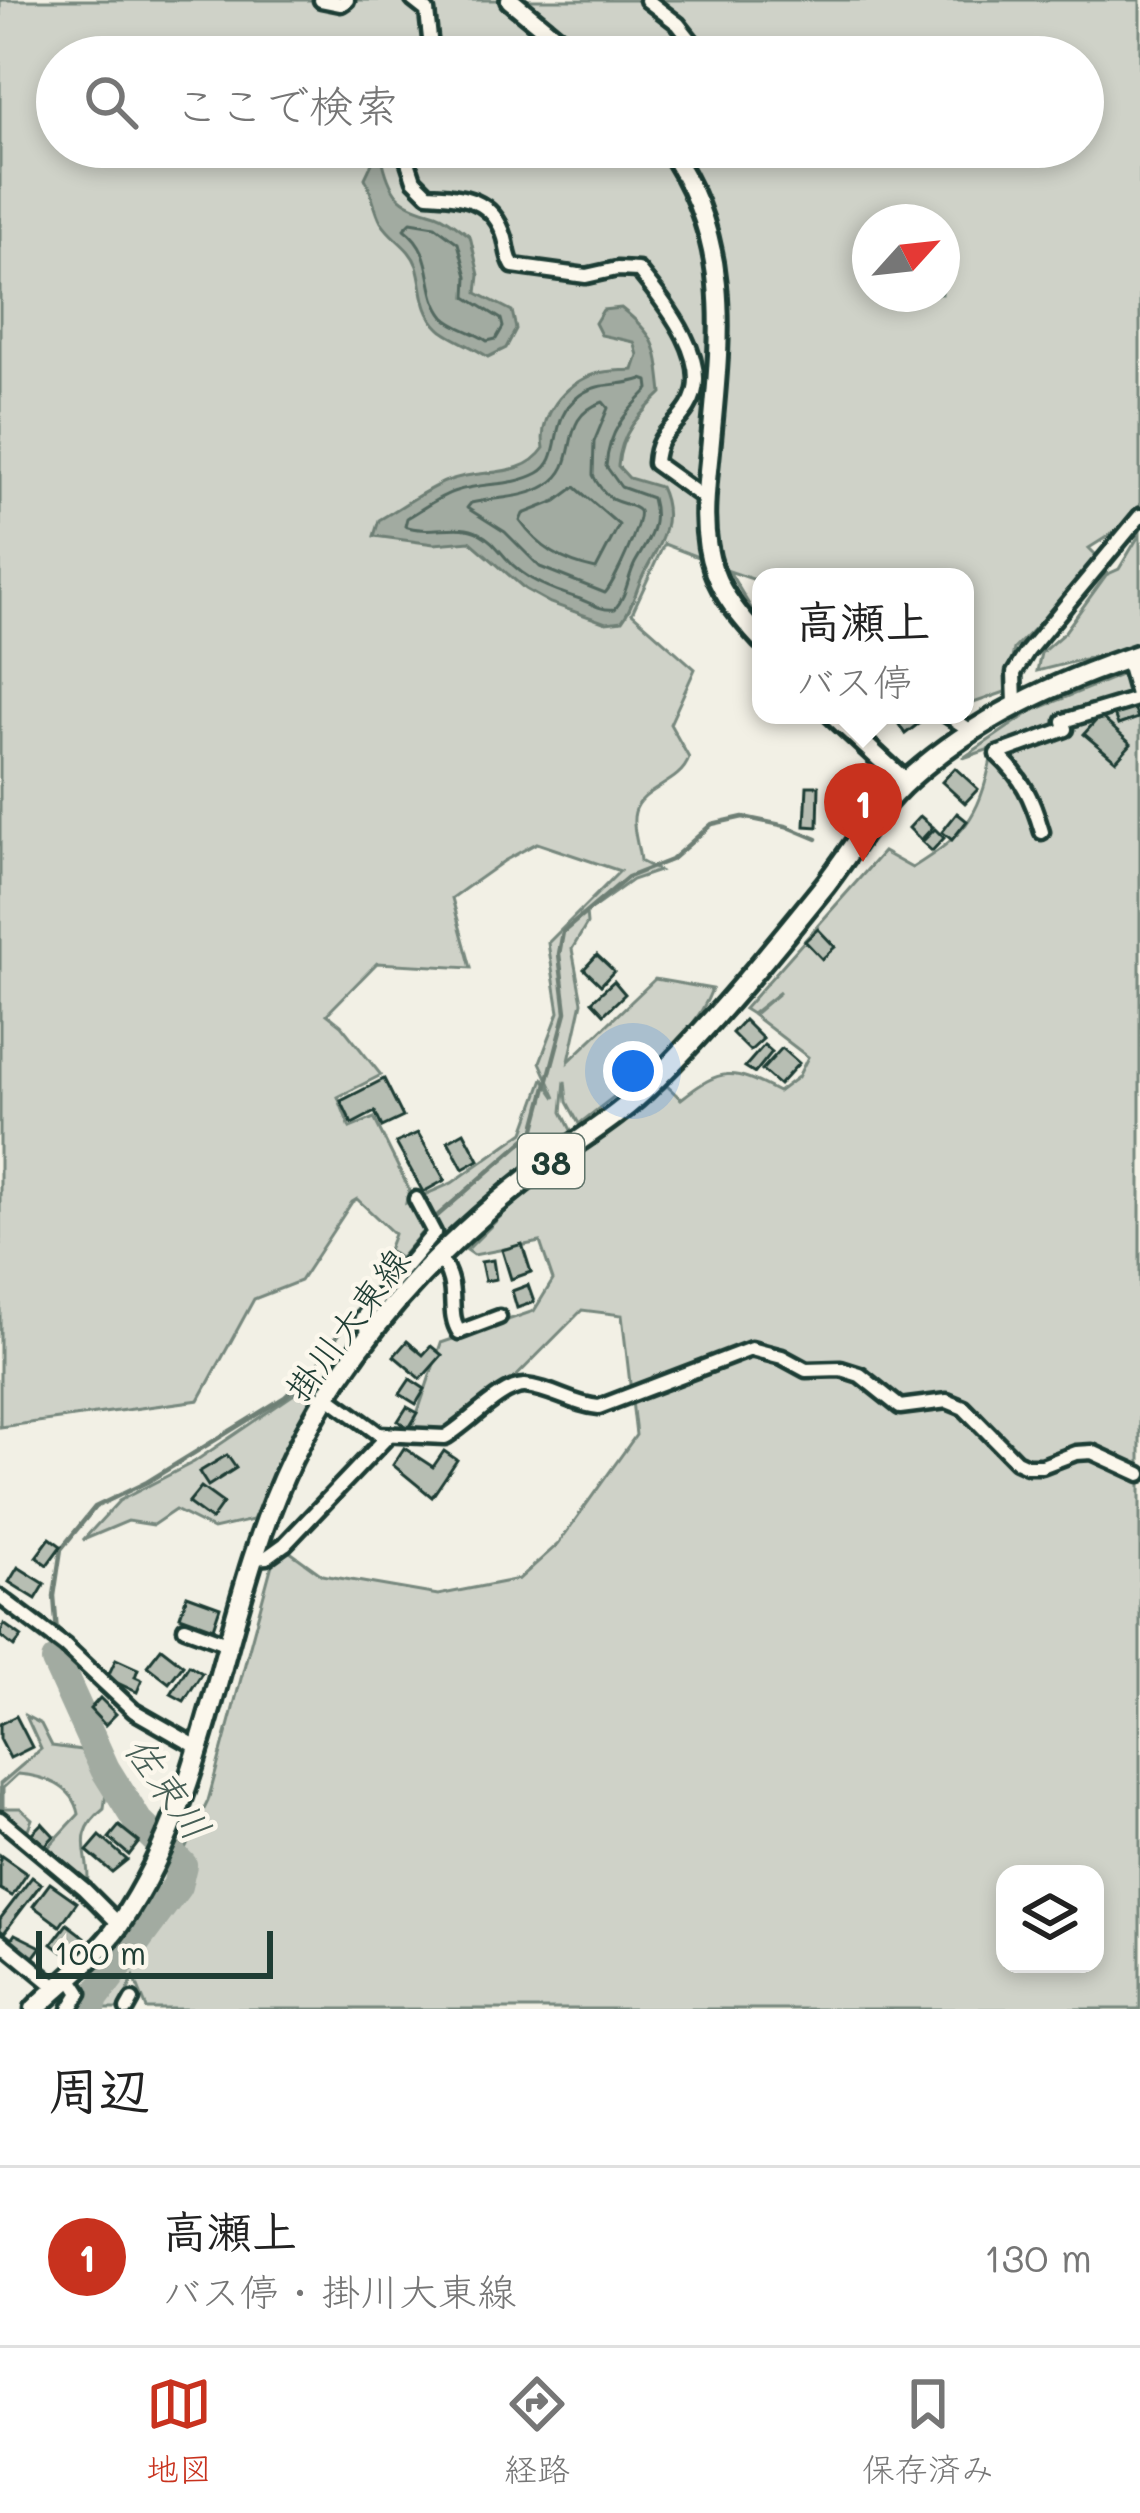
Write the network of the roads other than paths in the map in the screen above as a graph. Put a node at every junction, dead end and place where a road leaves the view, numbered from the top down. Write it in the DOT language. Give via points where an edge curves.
graph roads {
  1 [pos="321,0"];
  2 [pos="346,0"];
  3 [pos="413,0"];
  4 [pos="510,0"];
  5 [pos="647,0"];
  6 [pos="430,36"];
  7 [pos="554,36"];
  8 [pos="687,36"];
  9 [pos="410,168"];
  10 [pos="678,168"];
  11 [pos="704,498"];
  12 [pos="1140,516"];
  13 [pos="752,630"];
  14 [pos="1134,656"];
  15 [pos="1139,698"];
  16 [pos="1015,704"];
  17 [pos="843,724"];
  18 [pos="960,724"];
  19 [pos="973,732"];
  20 [pos="905,782"];
  21 [pos="1042,832"];
  22 [pos="416,1199"];
  23 [pos="438,1256"];
  24 [pos="499,1317"];
  25 [pos="371,1335"];
  26 [pos="327,1396"];
  27 [pos="389,1435"];
  28 [pos="1140,1474"];
  29 [pos="253,1558"];
  30 [pos="0,1598"];
  31 [pos="185,1628"];
  32 [pos="229,1644"];
  33 [pos="199,1748"];
  34 [pos="0,1819"];
  35 [pos="119,1924"];
  36 [pos="0,1941"];
  37 [pos="63,1982"];
  38 [pos="35,2009"];
  39 [pos="70,2009"];
  1 -- 2 [label="street"];
  3 -- 6 [label="street" via="428,11"];
  4 -- 7 [label="street"];
  5 -- 8 [label="street"];
  9 -- 11 [label="street" via="428,194 469,196 490,212 513,266 586,275 638,270 691,353 695,385 690,405 656,443 655,463"];
  10 -- 11 [label="street" via="710,230 718,292"];
  11 -- 13 [label="street" via="715,575"];
  12 -- 16 [label="street" via="1027,652 1014,673"];
  14 -- 15 [label="street"];
  14 -- 16 [label="main road, 掛川大東線 / 38"];
  15 -- 21 [label="street" via="1064,721 1066,729 997,754 1030,792"];
  16 -- 19 [label="main road, 掛川大東線 / 38"];
  17 -- 20 [label="street"];
  18 -- 19 [label="street"];
  19 -- 20 [label="main road, 掛川大東線 / 38"];
  20 -- 23 [label="main road, 掛川大東線 / 38" via="650,1086"];
  22 -- 25 [label="street" via="430,1227 362,1318"];
  23 -- 24 [label="street" via="454,1284 459,1332"];
  23 -- 25 [label="main road, 掛川大東線 / 38"];
  25 -- 26 [label="main road, 掛川大東線 / 38"];
  26 -- 27 [label="street"];
  26 -- 29 [label="main road, 掛川大東線 / 38"];
  27 -- 28 [label="street" via="446,1437 523,1386 599,1407 751,1349 806,1370 860,1375 900,1407 947,1401 964,1408 1027,1466 1091,1452"];
  27 -- 29 [label="street" via="285,1544"];
  29 -- 32 [label="main road, 掛川大東線 / 38"];
  30 -- 33 [label="street" via="134,1711"];
  31 -- 32 [label="street"];
  32 -- 33 [label="main road, 掛川大東線 / 38"];
  33 -- 35 [label="main road, 掛川大東線 / 38" via="172,1832"];
  34 -- 35 [label="street"];
  35 -- 37 [label="main road, 掛川大東線 / 38"];
  36 -- 37 [label="street"];
  37 -- 38 [label="main road, 掛川大東線 / 38"];
  37 -- 39 [label="street" via="80,1993"];
}
